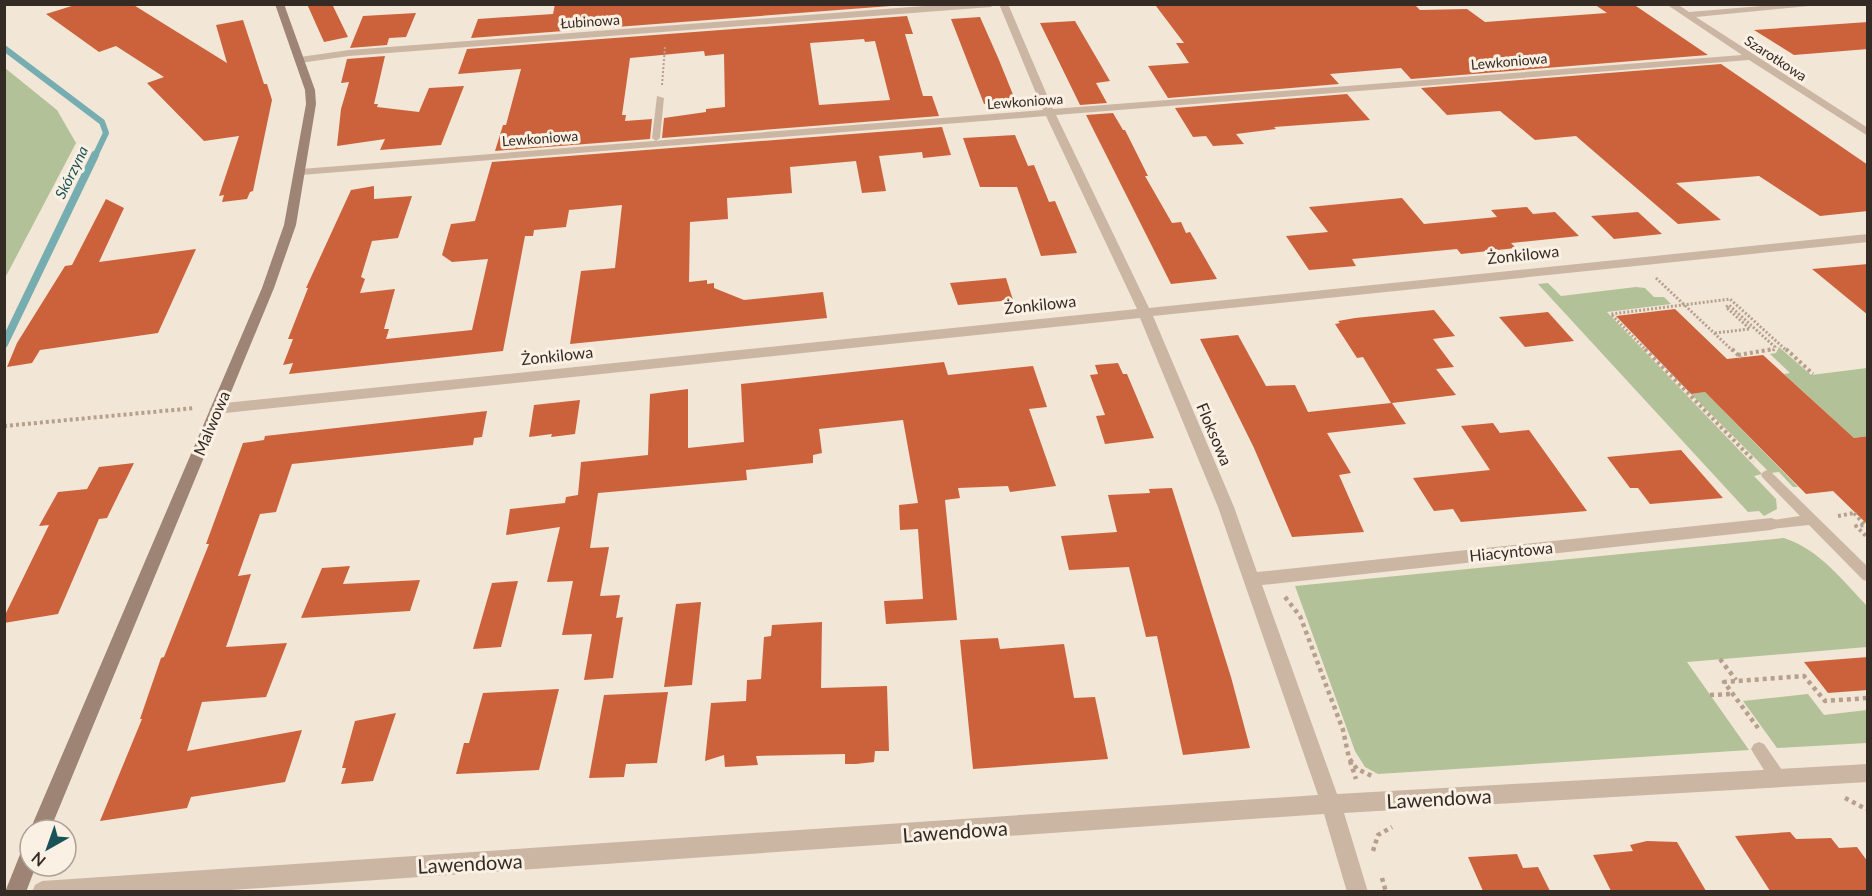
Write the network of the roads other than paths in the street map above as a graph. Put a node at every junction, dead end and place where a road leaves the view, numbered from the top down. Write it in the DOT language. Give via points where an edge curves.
graph roads {
  1 [pos="279,4"];
  2 [pos="990,4"];
  3 [pos="1003,4"];
  4 [pos="1670,4"];
  5 [pos="1825,4"];
  6 [pos="1686,15"];
  7 [pos="1751,57"];
  8 [pos="300,60"];
  9 [pos="660,98"];
  10 [pos="1050,114"];
  11 [pos="1868,133"];
  12 [pos="656,138"];
  13 [pos="301,172"];
  14 [pos="1868,238"];
  15 [pos="1144,311"];
  16 [pos="216,409"];
  17 [pos="1767,475"];
  18 [pos="1814,520"];
  19 [pos="1771,524"];
  20 [pos="1868,576"];
  21 [pos="1251,579"];
  22 [pos="1759,749"];
  23 [pos="1868,773"];
  24 [pos="1778,778"];
  25 [pos="1330,804"];
  26 [pos="45,818"];
  27 [pos="42,891"];
  28 [pos="1358,891"];
  1 -- 8 [label="street, Malwowa"];
  2 -- 8 [label="street, Łubinowa" via="349,53"];
  3 -- 10 [label="street, Floksowa"];
  4 -- 6 [label="street, Szarotkowa"];
  5 -- 6 [label="street"];
  6 -- 7 [label="street, Szarotkowa"];
  7 -- 10 [label="street, Lewkoniowa"];
  7 -- 11 [label="street, Szarotkowa"];
  8 -- 13 [label="street, Malwowa" via="311,104"];
  9 -- 12 [label="lane"];
  10 -- 13 [label="street, Lewkoniowa"];
  10 -- 15 [label="street, Floksowa"];
  13 -- 16 [label="street, Malwowa" via="281,255"];
  14 -- 15 [label="street, Żonkilowa"];
  15 -- 16 [label="street, Żonkilowa"];
  15 -- 21 [label="street, Floksowa" via="1226,507"];
  16 -- 26 [label="street, Malwowa"];
  17 -- 18 [label="lane"];
  18 -- 19 [label="lane"];
  18 -- 20 [label="lane"];
  19 -- 21 [label="street, Hiacyntowa"];
  21 -- 25 [label="street, Floksowa"];
  22 -- 24 [label="lane"];
  23 -- 24 [label="street, Lawendowa"];
  24 -- 25 [label="street, Lawendowa"];
  25 -- 27 [label="street, Lawendowa"];
  25 -- 28 [label="street, Floksowa"];
}
